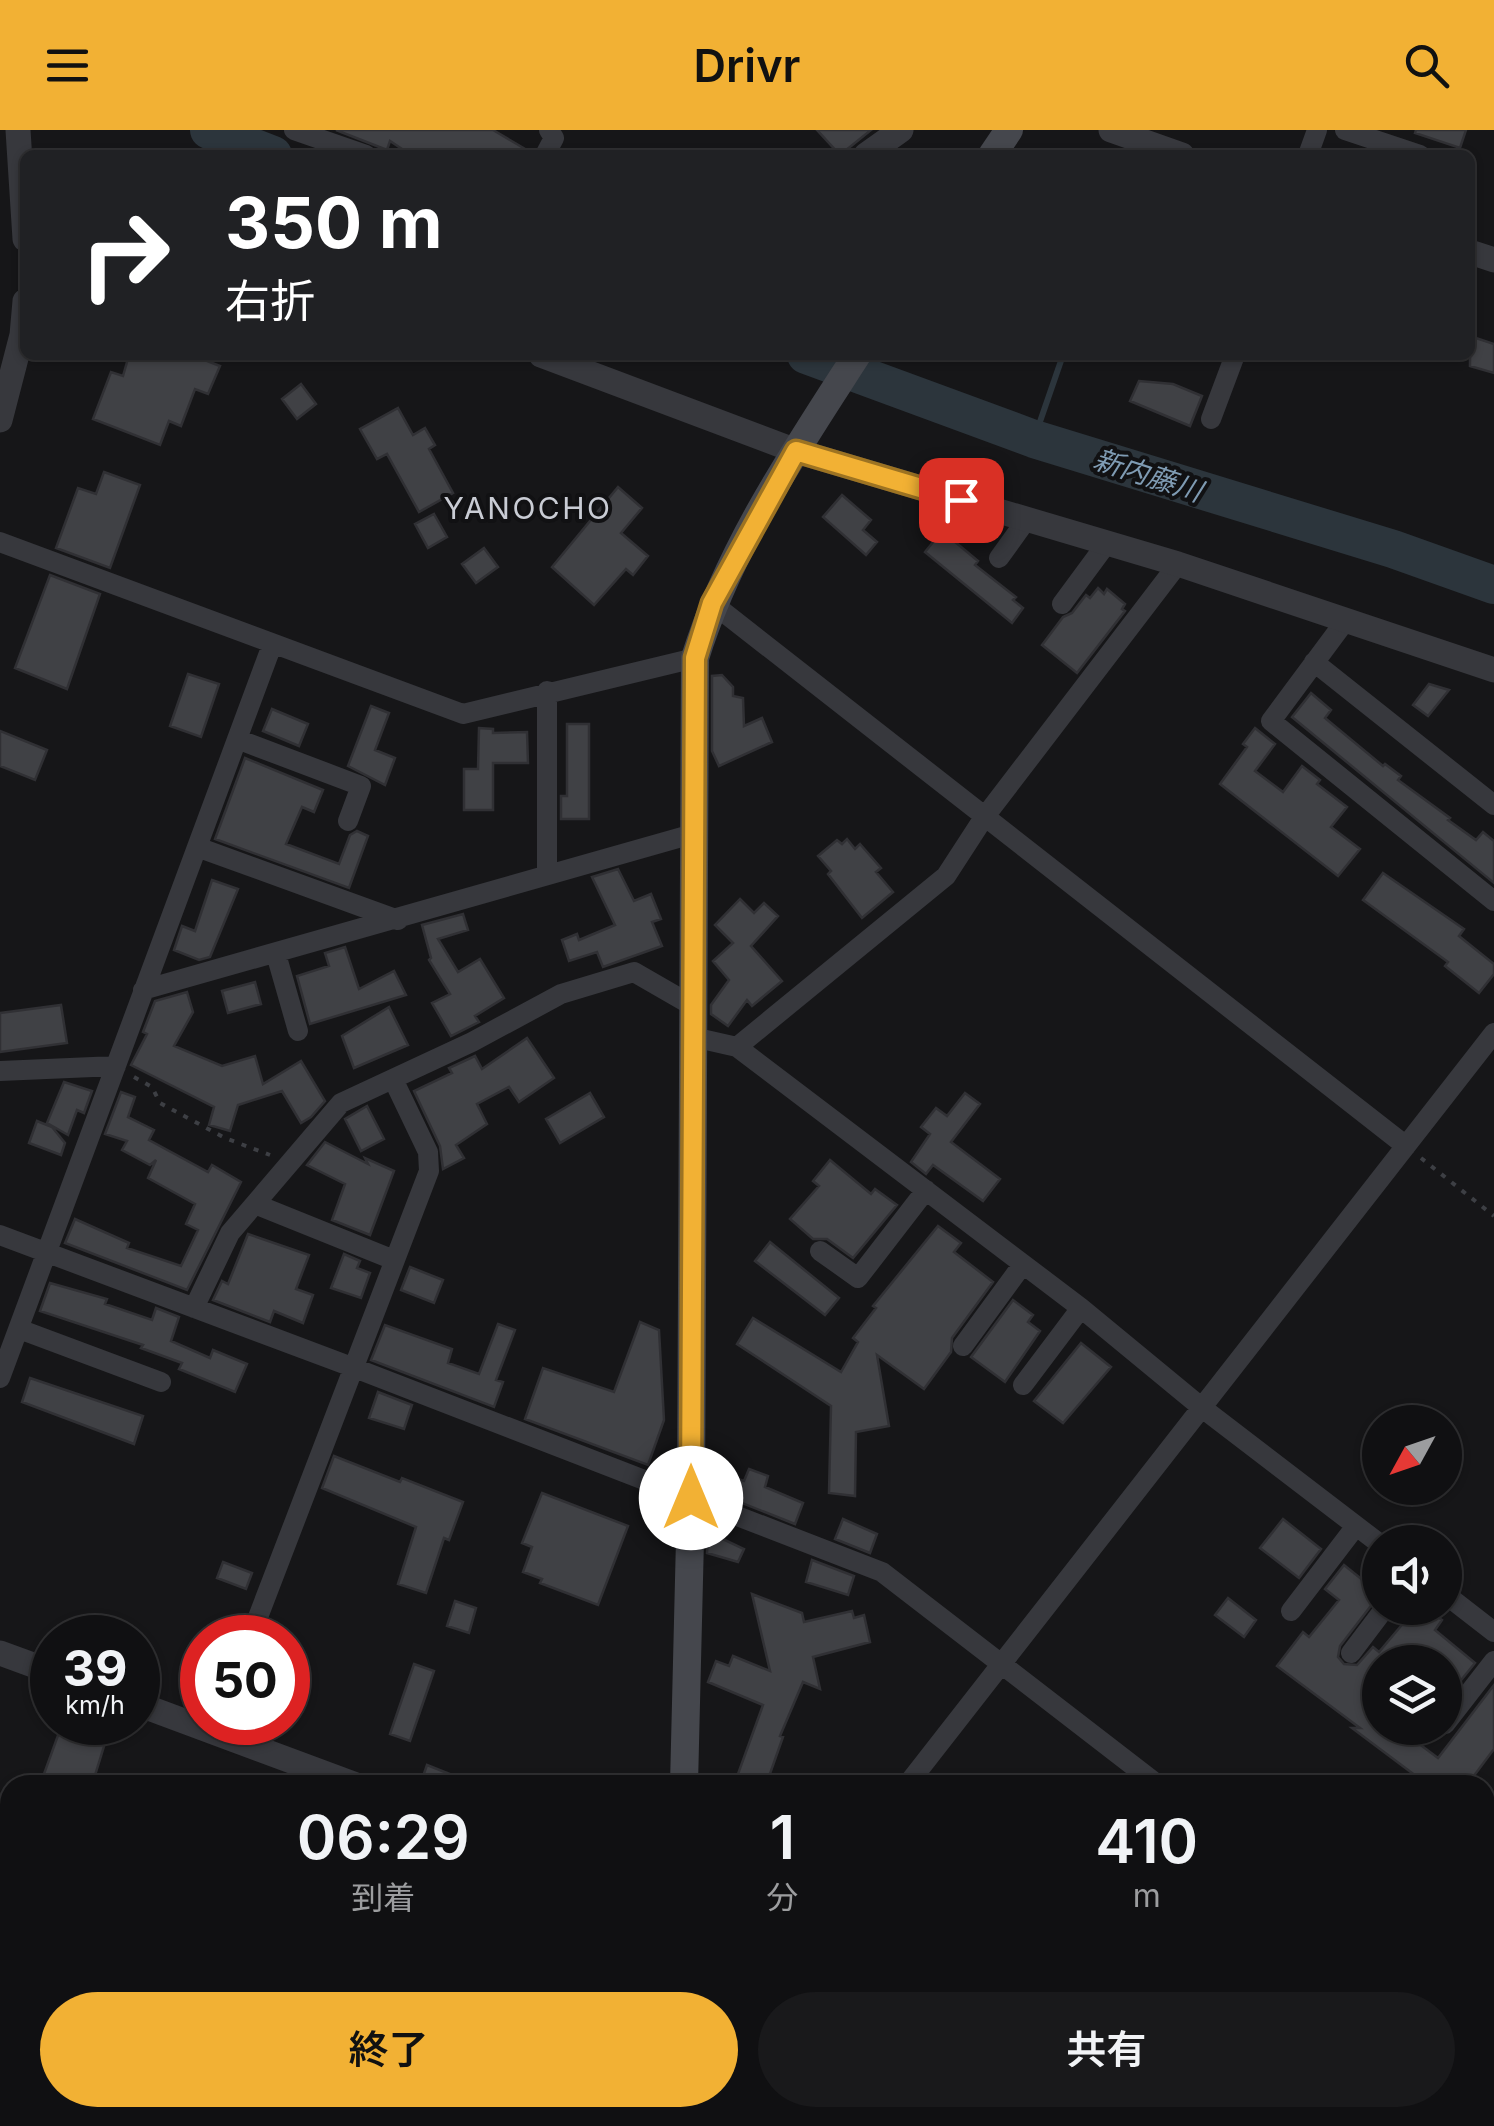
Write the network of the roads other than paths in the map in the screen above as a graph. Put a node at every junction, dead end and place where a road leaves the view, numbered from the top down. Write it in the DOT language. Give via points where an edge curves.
graph roads {
  1 [pos="18,130"];
  2 [pos="294,130"];
  3 [pos="901,130"];
  4 [pos="1111,130"];
  5 [pos="1345,130"];
  6 [pos="352,150"];
  7 [pos="873,150"];
  8 [pos="1168,150"];
  9 [pos="1405,150"];
  10 [pos="15,165"];
  11 [pos="20,202"];
  12 [pos="20,343"];
  13 [pos="557,360"];
  14 [pos="854,360"];
  15 [pos="1233,360"];
  16 [pos="0,418"];
  17 [pos="1211,420"];
  18 [pos="801,443"];
  19 [pos="1027,520"];
  20 [pos="0,542"];
  21 [pos="1107,543"];
  22 [pos="999,558"];
  23 [pos="1178,564"];
  24 [pos="712,603"];
  25 [pos="1062,604"];
  26 [pos="1346,620"];
  27 [pos="272,645"];
  28 [pos="695,658"];
  29 [pos="1314,662"];
  30 [pos="1494,670"];
  31 [pos="547,691"];
  32 [pos="237,739"];
  33 [pos="1494,805"];
  34 [pos="983,818"];
  35 [pos="348,821"];
  36 [pos="696,833"];
  37 [pos="198,846"];
  38 [pos="548,873"];
  39 [pos="1494,901"];
  40 [pos="398,920"];
  41 [pos="276,954"];
  42 [pos="144,990"];
  43 [pos="693,1006"];
  44 [pos="298,1031"];
  45 [pos="1494,1033"];
  46 [pos="694,1036"];
  47 [pos="737,1047"];
  48 [pos="116,1066"];
  49 [pos="0,1071"];
  50 [pos="393,1079"];
  51 [pos="1406,1146"];
  52 [pos="926,1190"];
  53 [pos="255,1204"];
  54 [pos="0,1235"];
  55 [pos="820,1250"];
  56 [pos="48,1254"];
  57 [pos="394,1260"];
  58 [pos="1024,1264"];
  59 [pos="194,1308"];
  60 [pos="1081,1308"];
  61 [pos="19,1329"];
  62 [pos="963,1346"];
  63 [pos="352,1366"];
  64 [pos="0,1378"];
  65 [pos="161,1382"];
  66 [pos="1024,1385"];
  67 [pos="1202,1407"];
  68 [pos="691,1498"];
  69 [pos="1356,1526"];
  70 [pos="1362,1530"];
  71 [pos="1462,1607"];
  72 [pos="1291,1611"];
  73 [pos="259,1615"];
  74 [pos="1372,1625"];
  75 [pos="1494,1632"];
  76 [pos="0,1652"];
  77 [pos="1351,1653"];
  78 [pos="1494,1661"];
  79 [pos="1001,1662"];
  80 [pos="30,1664"];
  81 [pos="1462,1702"];
  82 [pos="259,1745"];
  83 [pos="332,1775"];
  84 [pos="684,1775"];
  85 [pos="915,1775"];
  86 [pos="1145,1775"];
  1 -- 10 [label="street"];
  2 -- 6 [label="street"];
  3 -- 7 [label="street"];
  4 -- 8 [label="street"];
  5 -- 9 [label="street"];
  10 -- 11 [label="street"];
  12 -- 16 [label="street"];
  13 -- 18 [label="street"];
  14 -- 18 [label="main road"];
  15 -- 17 [label="street"];
  18 -- 19 [label="street"];
  18 -- 24 [label="main road"];
  19 -- 21 [label="street"];
  19 -- 22 [label="street"];
  20 -- 27 [label="street"];
  21 -- 23 [label="street"];
  21 -- 25 [label="street"];
  23 -- 26 [label="street"];
  23 -- 34 [label="street"];
  24 -- 28 [label="main road"];
  24 -- 34 [label="street"];
  26 -- 29 [label="street"];
  26 -- 30 [label="street"];
  27 -- 31 [label="street" via="463,714"];
  27 -- 32 [label="street"];
  28 -- 31 [label="street"];
  28 -- 36 [label="main road"];
  29 -- 33 [label="street"];
  29 -- 39 [label="street" via="1271,720"];
  31 -- 38 [label="street"];
  32 -- 35 [label="street" via="361,786"];
  32 -- 37 [label="street"];
  34 -- 47 [label="street" via="946,876"];
  34 -- 51 [label="street"];
  36 -- 38 [label="street"];
  36 -- 43 [label="main road"];
  37 -- 40 [label="street"];
  37 -- 42 [label="street"];
  38 -- 40 [label="street"];
  40 -- 41 [label="street"];
  41 -- 42 [label="street"];
  41 -- 44 [label="street"];
  42 -- 48 [label="street"];
  43 -- 46 [label="main road"];
  43 -- 50 [label="street" via="634,972 561,994"];
  45 -- 51 [label="street"];
  46 -- 47 [label="street"];
  46 -- 68 [label="main road"];
  47 -- 52 [label="street"];
  48 -- 49 [label="street"];
  48 -- 56 [label="street"];
  50 -- 53 [label="street" via="341,1103"];
  50 -- 57 [label="street" via="428,1152 429,1171"];
  51 -- 67 [label="street"];
  52 -- 55 [label="street" via="858,1278"];
  52 -- 58 [label="street"];
  53 -- 57 [label="street"];
  53 -- 59 [label="street" via="230,1233"];
  54 -- 56 [label="street"];
  56 -- 59 [label="street"];
  56 -- 61 [label="street"];
  57 -- 63 [label="street"];
  58 -- 60 [label="street"];
  58 -- 62 [label="street"];
  59 -- 63 [label="street"];
  60 -- 66 [label="street"];
  60 -- 67 [label="street"];
  61 -- 64 [label="street"];
  61 -- 65 [label="street"];
  63 -- 68 [label="street"];
  63 -- 73 [label="street"];
  67 -- 69 [label="street"];
  67 -- 79 [label="street"];
  68 -- 79 [label="street" via="882,1572"];
  68 -- 84 [label="main road"];
  69 -- 70 [label="street"];
  69 -- 72 [label="street"];
  71 -- 75 [label="street"];
  74 -- 77 [label="street"];
  76 -- 80 [label="street"];
  78 -- 81 [label="street"];
  79 -- 85 [label="street"];
  79 -- 86 [label="street"];
  82 -- 83 [label="street"];
}
